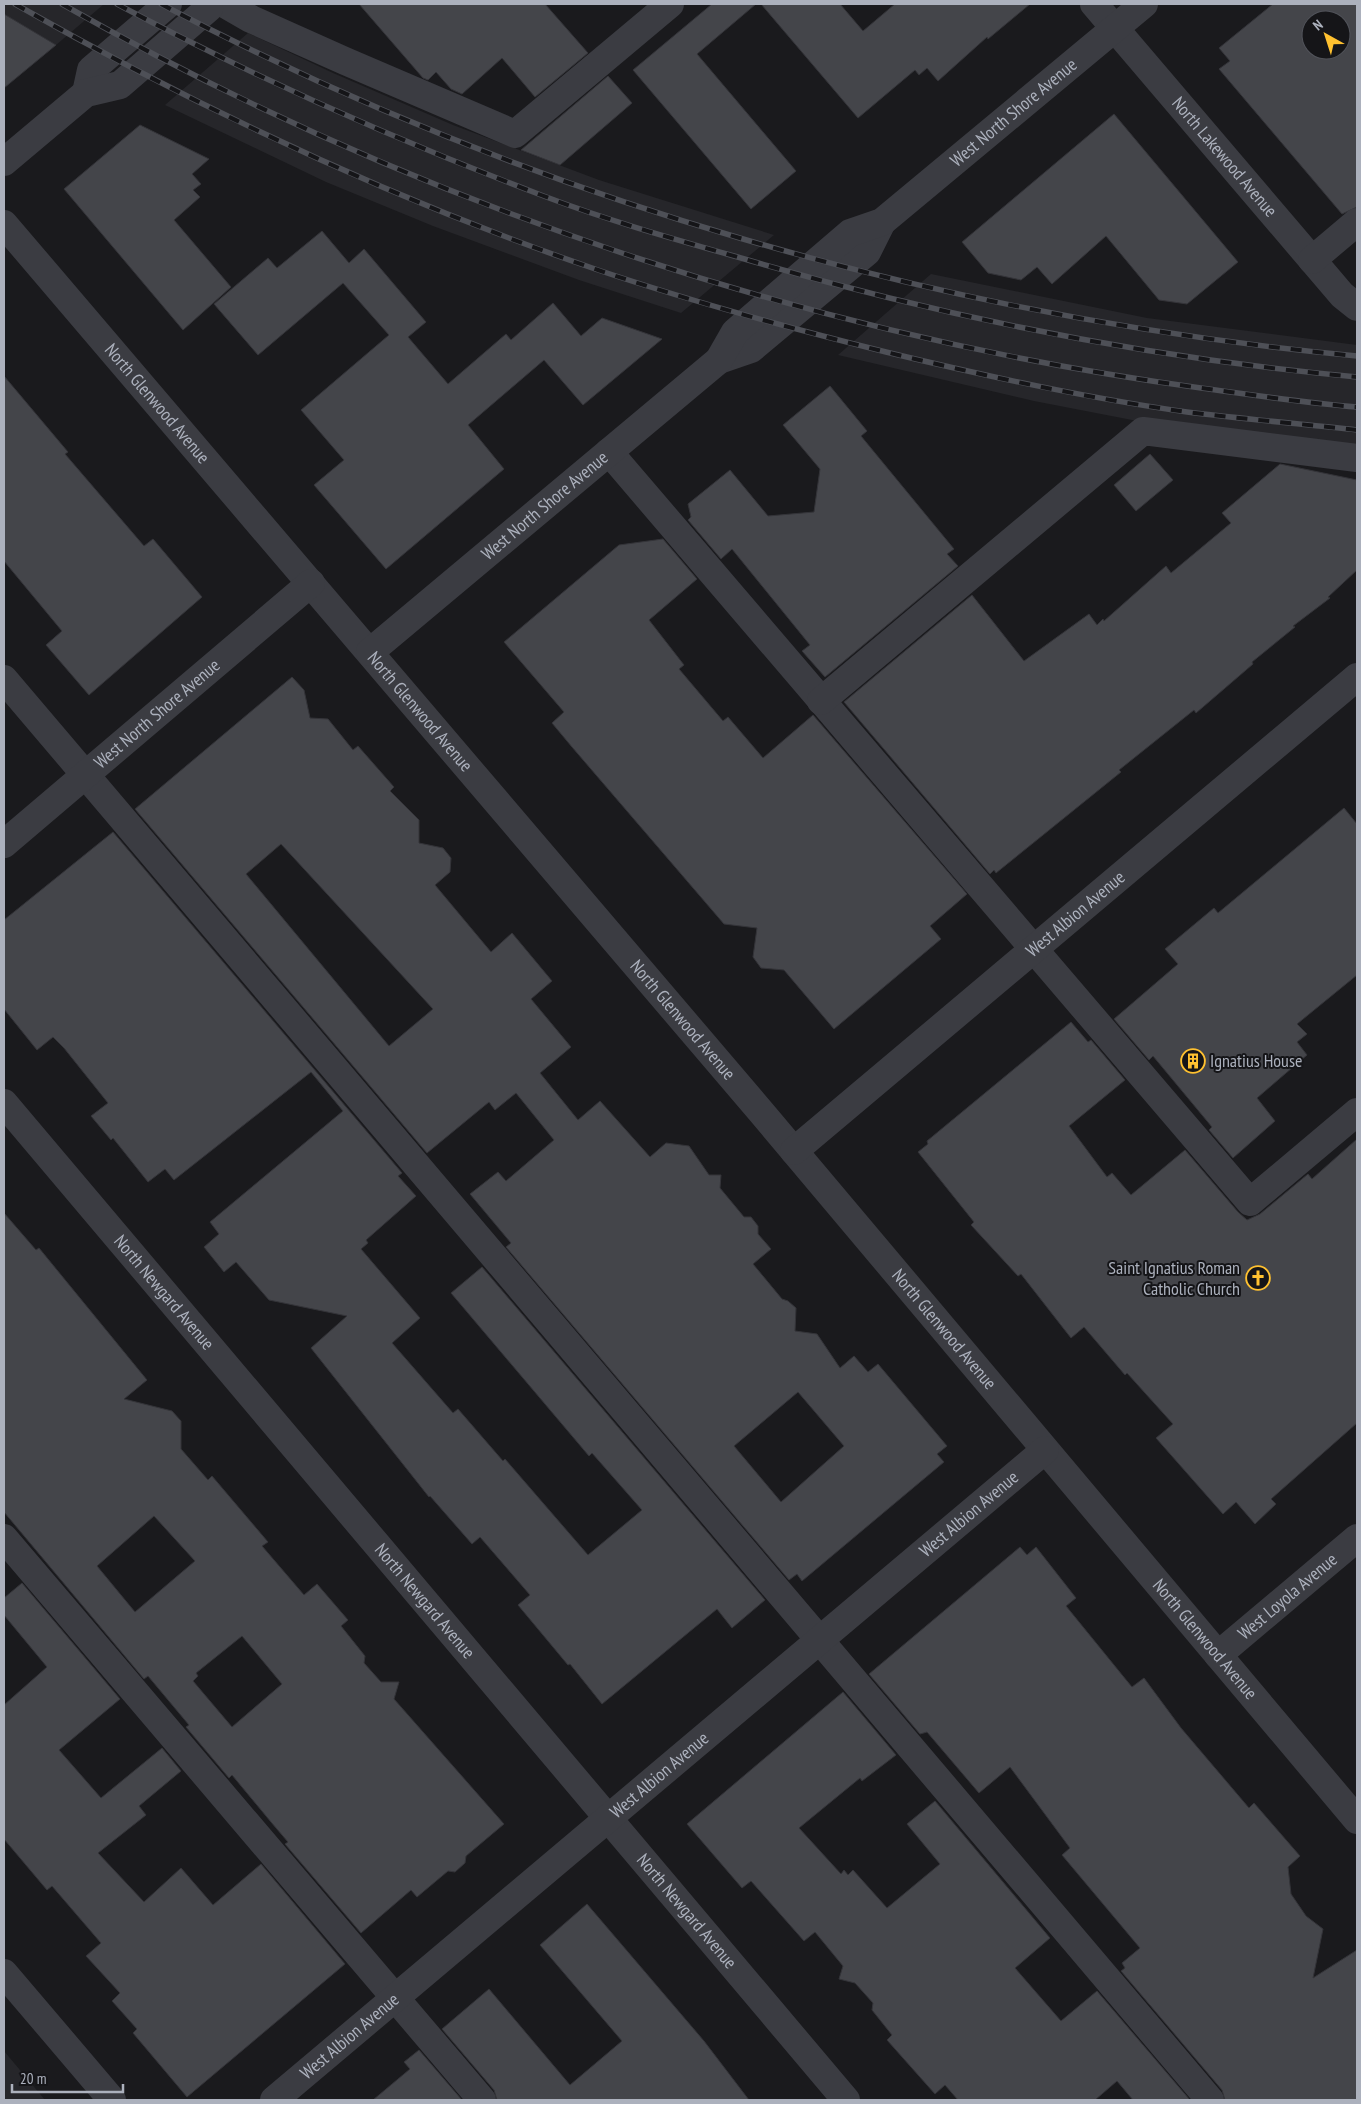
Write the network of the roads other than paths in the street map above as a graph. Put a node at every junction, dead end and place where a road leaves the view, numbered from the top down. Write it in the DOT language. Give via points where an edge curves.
graph roads {
  1 [pos="168,4"];
  2 [pos="208,4"];
  3 [pos="225,4"];
  4 [pos="670,4"];
  5 [pos="1094,4"];
  6 [pos="1144,4"];
  7 [pos="1115,28"];
  8 [pos="86,93"];
  9 [pos="4,162"];
  10 [pos="1357,222"];
  11 [pos="4,224"];
  12 [pos="1312,260"];
  13 [pos="1357,307"];
  14 [pos="609,452"];
  15 [pos="1357,458"];
  16 [pos="311,583"];
  17 [pos="370,652"];
  18 [pos="1357,677"];
  19 [pos="4,679"];
  20 [pos="821,701"];
  21 [pos="85,775"];
  22 [pos="4,844"];
  23 [pos="1032,948"];
  24 [pos="4,1103"];
  25 [pos="1357,1113"];
  26 [pos="794,1151"];
  27 [pos="1045,1450"];
  28 [pos="4,1538"];
  29 [pos="1357,1538"];
  30 [pos="820,1640"];
  31 [pos="1218,1655"];
  32 [pos="608,1819"];
  33 [pos="1357,1820"];
  34 [pos="4,1973"];
  35 [pos="396,1998"];
  36 [pos="112,2100"];
  37 [pos="274,2100"];
  38 [pos="482,2100"];
  39 [pos="846,2100"];
  40 [pos="1210,2100"];
  1 -- 8 [label="street" via="91,70"];
  2 -- 8 [label="street" via="209,8 120,85"];
  3 -- 4 [label="street" via="250,19 515,134"];
  5 -- 7 [label="street, North Lakewood Avenue"];
  6 -- 7 [label="street, West North Shore Avenue"];
  7 -- 12 [label="street, North Lakewood Avenue"];
  7 -- 14 [label="street, West North Shore Avenue" via="882,222 867,252 860,258 751,349 719,360"];
  8 -- 9 [label="street"];
  10 -- 12 [label="street"];
  11 -- 16 [label="street, North Glenwood Avenue"];
  12 -- 13 [label="street, North Lakewood Avenue"];
  14 -- 17 [label="street, West North Shore Avenue"];
  14 -- 20 [label="street"];
  15 -- 20 [label="street" via="1143,431"];
  16 -- 17 [label="street, North Glenwood Avenue"];
  16 -- 21 [label="street, West North Shore Avenue"];
  17 -- 26 [label="street, North Glenwood Avenue"];
  18 -- 23 [label="street, West Albion Avenue"];
  19 -- 21 [label="street"];
  20 -- 23 [label="street"];
  21 -- 22 [label="street, West North Shore Avenue"];
  21 -- 30 [label="street"];
  23 -- 25 [label="street" via="1250,1202"];
  23 -- 26 [label="street, West Albion Avenue"];
  24 -- 32 [label="street, North Newgard Avenue"];
  26 -- 27 [label="street, North Glenwood Avenue"];
  27 -- 30 [label="street, West Albion Avenue"];
  27 -- 31 [label="street, North Glenwood Avenue"];
  28 -- 35 [label="street"];
  29 -- 31 [label="street, West Loyola Avenue"];
  30 -- 32 [label="street, West Albion Avenue"];
  30 -- 40 [label="street"];
  31 -- 33 [label="street, North Glenwood Avenue"];
  32 -- 35 [label="street, West Albion Avenue"];
  32 -- 39 [label="street, North Newgard Avenue"];
  34 -- 36 [label="street"];
  35 -- 37 [label="street, West Albion Avenue"];
  35 -- 38 [label="street"];
}
